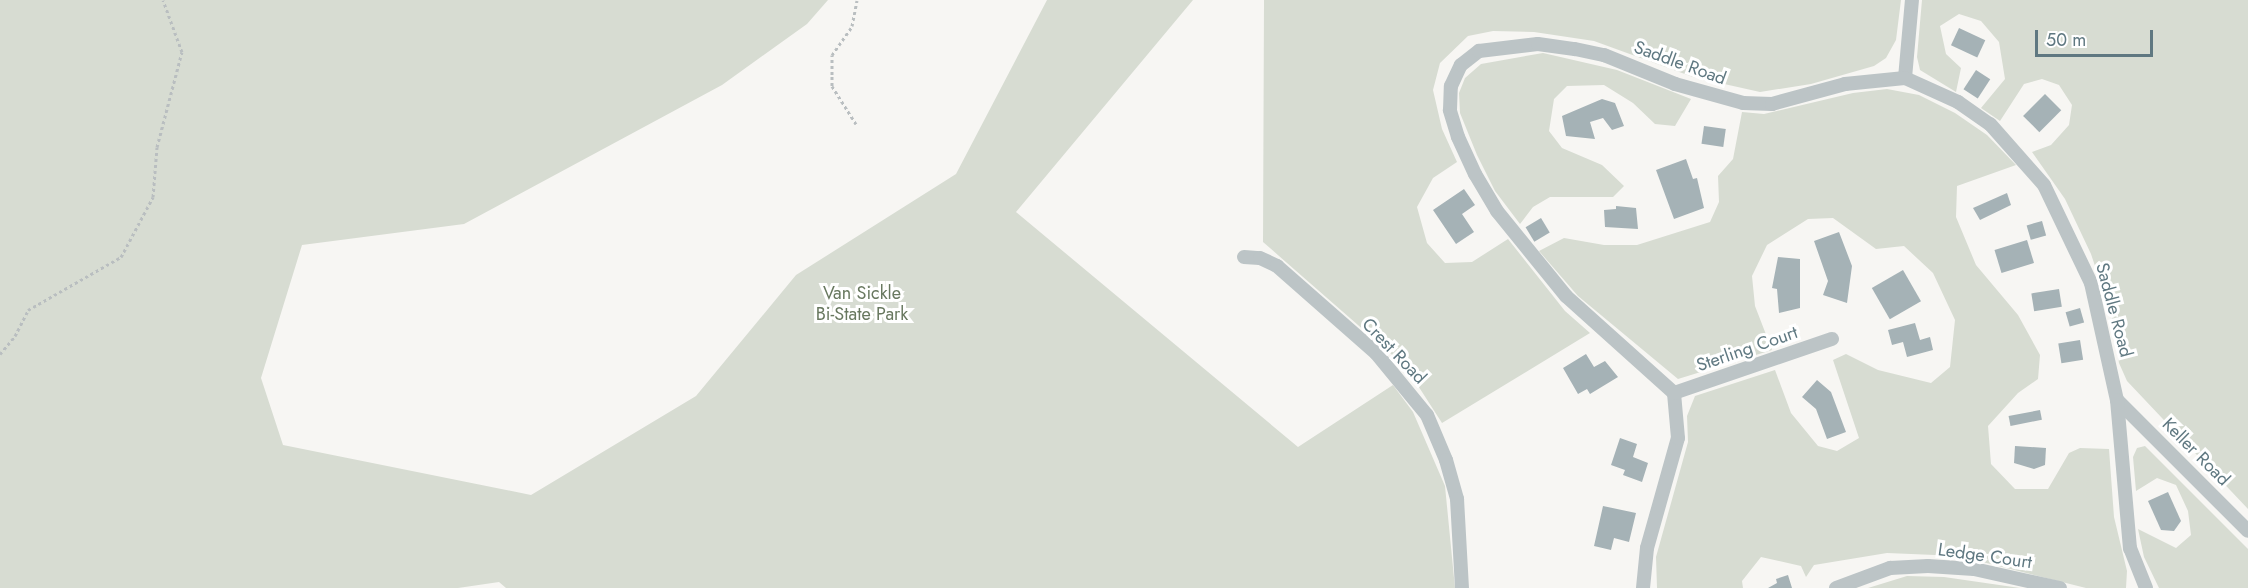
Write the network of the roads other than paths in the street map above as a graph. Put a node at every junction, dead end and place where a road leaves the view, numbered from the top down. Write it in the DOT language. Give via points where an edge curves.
graph roads {
  1 [pos="1912,0"];
  2 [pos="1905,78"];
  3 [pos="1244,257"];
  4 [pos="1832,339"];
  5 [pos="1674,393"];
  6 [pos="2117,400"];
  7 [pos="2248,531"];
  8 [pos="1462,588"];
  9 [pos="1643,588"];
  10 [pos="1836,588"];
  11 [pos="2060,588"];
  12 [pos="2146,588"];
  1 -- 2 [label="street"];
  2 -- 5 [label="street, Saddle Road" via="1845,84 1772,104 1743,103 1675,84 1604,55 1556,46 1502,46 1479,51 1461,65 1451,86 1450,110 1470,165 1497,210 1566,296"];
  2 -- 6 [label="street, Saddle Road" via="1958,102 1990,124 2018,151 2044,185 2091,283"];
  3 -- 8 [label="street, Crest Road" via="1260,258 1277,266 1376,353 1427,415 1457,499"];
  4 -- 5 [label="street, Sterling Court"];
  5 -- 9 [label="street" via="1678,438 1651,529"];
  6 -- 7 [label="street, Keller Road"];
  6 -- 12 [label="street, Saddle Road" via="2130,548"];
  10 -- 11 [label="street, Ledge Court" via="1890,568 1928,566 1974,569"];
}
